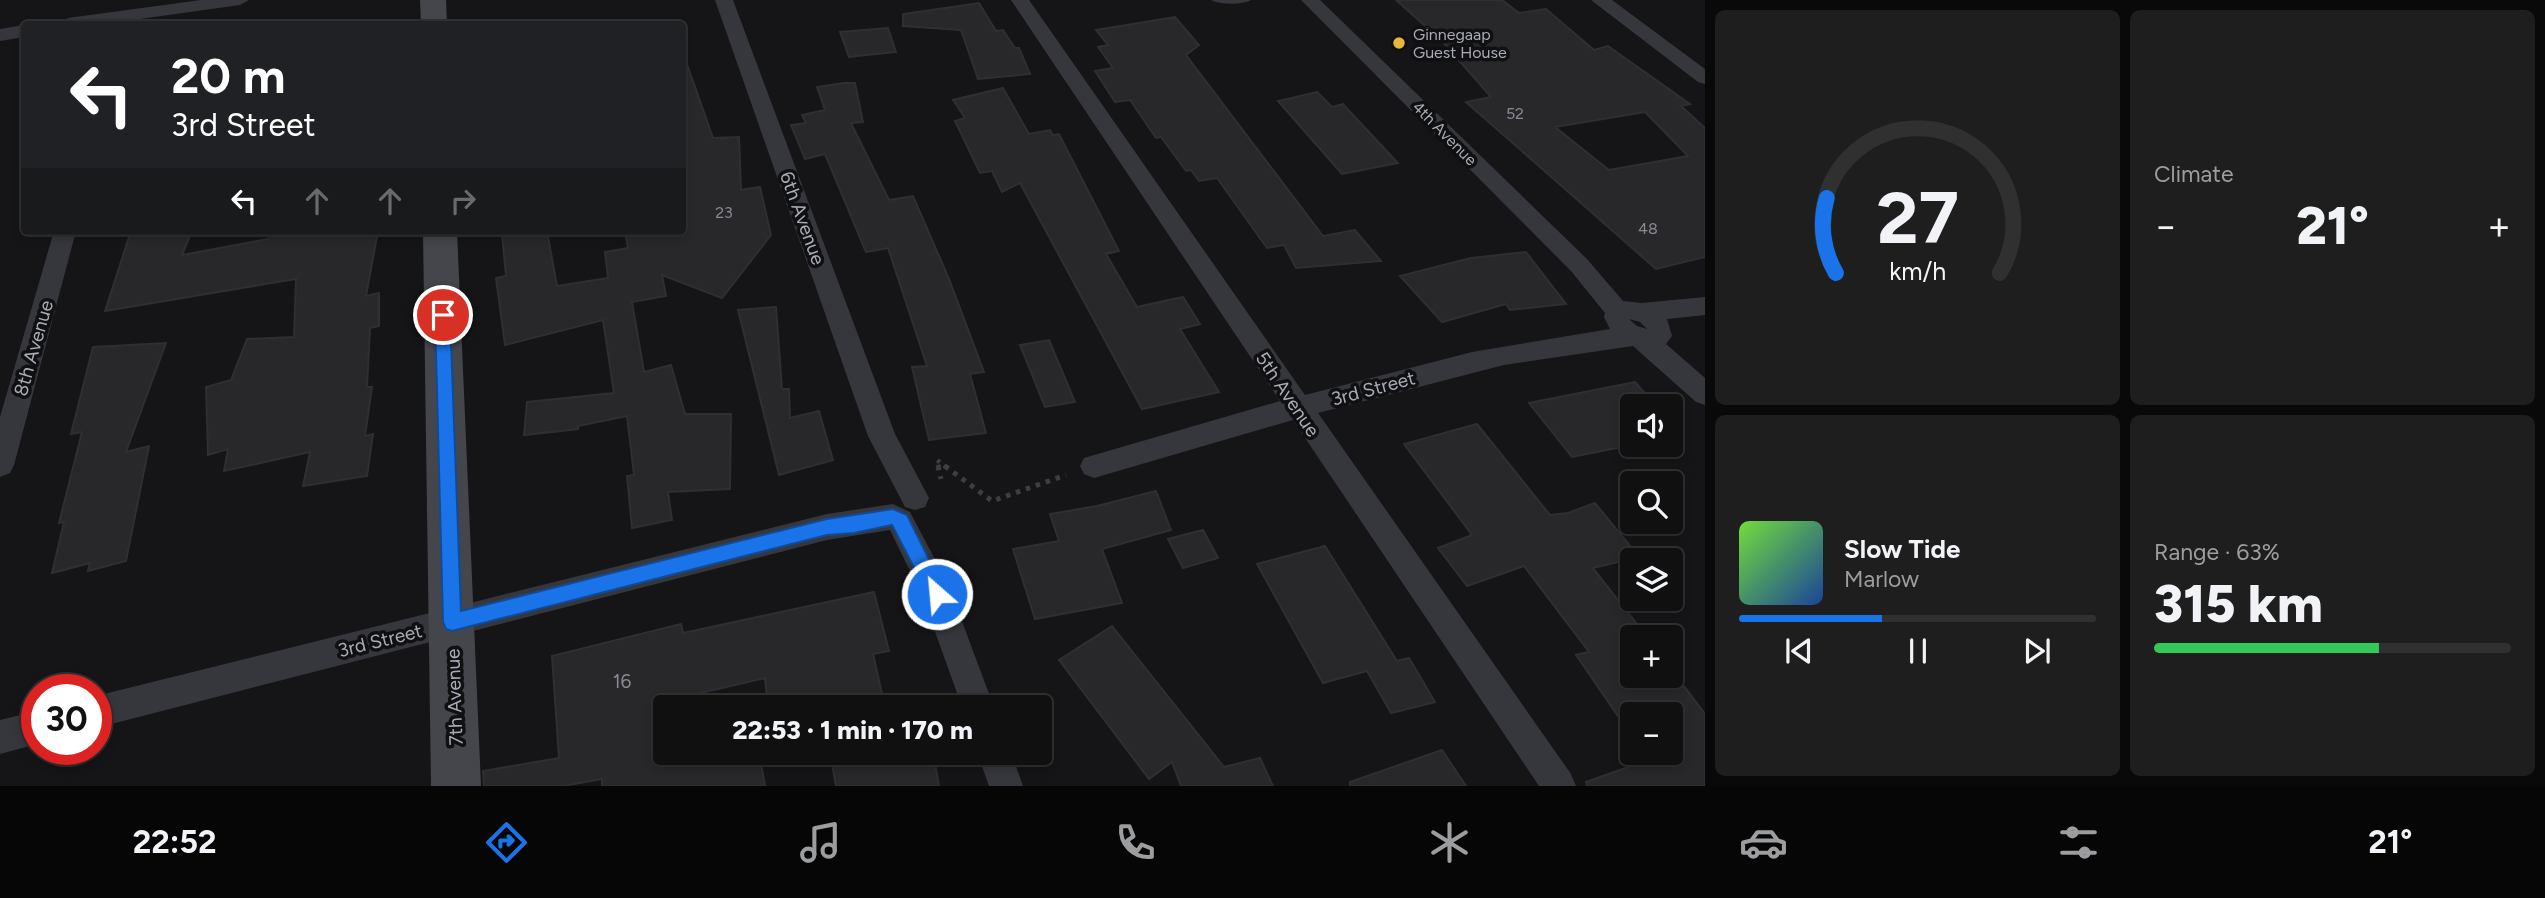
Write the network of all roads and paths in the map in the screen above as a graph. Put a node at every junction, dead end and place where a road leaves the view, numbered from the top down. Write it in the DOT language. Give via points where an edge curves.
graph roads {
  1 [pos="240,0"];
  2 [pos="433,0"];
  3 [pos="724,0"];
  4 [pos="1020,0"];
  5 [pos="1216,0"];
  6 [pos="1246,0"];
  7 [pos="1310,0"];
  8 [pos="1600,0"];
  9 [pos="127,8"];
  10 [pos="79,21"];
  11 [pos="433,21"];
  12 [pos="21,32"];
  13 [pos="0,35"];
  14 [pos="1705,78"];
  15 [pos="64,235"];
  16 [pos="440,235"];
  17 [pos="1704,306"];
  18 [pos="1628,313"];
  19 [pos="1650,336"];
  20 [pos="1573,341"];
  21 [pos="1705,393"];
  22 [pos="1297,408"];
  23 [pos="0,465"];
  24 [pos="1094,466"];
  25 [pos="943,486"];
  26 [pos="901,508"];
  27 [pos="452,622"];
  28 [pos="974,695"];
  29 [pos="112,708"];
  30 [pos="21,731"];
  31 [pos="0,737"];
  32 [pos="999,765"];
  33 [pos="456,786"];
  34 [pos="1006,786"];
  35 [pos="1559,786"];
  1 -- 9 [label="street"];
  2 -- 11 [label="street"];
  3 -- 26 [label="street, 6th Avenue" via="882,436"];
  4 -- 22 [label="street, 5th Avenue"];
  5 -- 6 [label="lane"];
  7 -- 18 [label="street, 4th Avenue"];
  8 -- 14 [label="street"];
  9 -- 10 [label="street"];
  12 -- 13 [label="street"];
  15 -- 23 [label="street, 8th Avenue"];
  16 -- 27 [label="street, 7th Avenue"];
  17 -- 18 [label="street, 3rd Street"];
  17 -- 19 [label="street, 3rd Street"];
  18 -- 19 [label="street, 4th Avenue" via="1652,317"];
  18 -- 20 [label="street, 3rd Street"];
  19 -- 20 [label="street, 3rd Street"];
  19 -- 21 [label="street"];
  20 -- 22 [label="street, 3rd Street" via="1479,360"];
  22 -- 24 [label="street, 3rd Street"];
  22 -- 35 [label="street, 5th Avenue"];
  24 -- 25 [label="path" via="992,501 937,460"];
  26 -- 27 [label="street, 3rd Street" via="854,525 827,527"];
  26 -- 28 [label="street, 6th Avenue"];
  27 -- 29 [label="street, 3rd Street"];
  27 -- 33 [label="street, 7th Avenue"];
  30 -- 31 [label="street"];
  32 -- 34 [label="street"];
}
